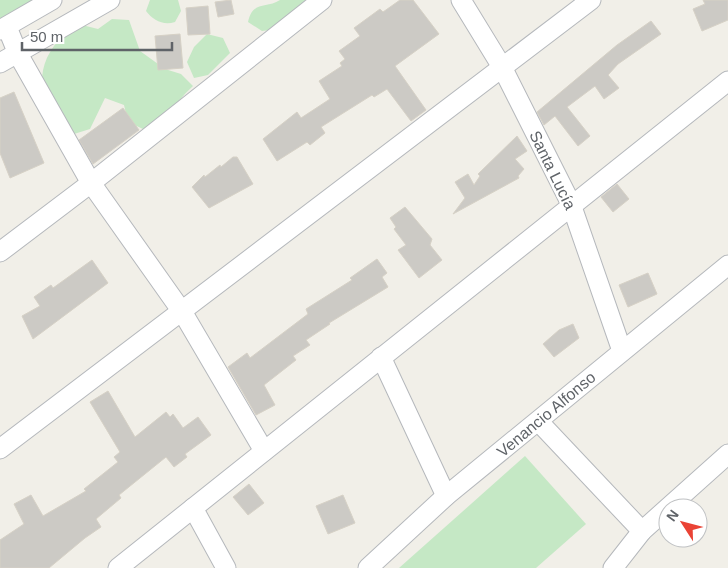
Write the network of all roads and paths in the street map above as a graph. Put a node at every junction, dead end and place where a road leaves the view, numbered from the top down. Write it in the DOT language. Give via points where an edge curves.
graph roads {
  1 [pos="52,0"];
  2 [pos="110,0"];
  3 [pos="322,0"];
  4 [pos="461,0"];
  5 [pos="591,0"];
  6 [pos="4,28"];
  7 [pos="18,54"];
  8 [pos="0,63"];
  9 [pos="502,66"];
  10 [pos="728,81"];
  11 [pos="91,183"];
  12 [pos="571,204"];
  13 [pos="0,252"];
  14 [pos="728,265"];
  15 [pos="183,313"];
  16 [pos="622,351"];
  17 [pos="382,357"];
  18 [pos="539,422"];
  19 [pos="0,449"];
  20 [pos="264,451"];
  21 [pos="728,454"];
  22 [pos="446,496"];
  23 [pos="193,508"];
  24 [pos="642,530"];
  25 [pos="118,568"];
  26 [pos="226,568"];
  27 [pos="368,568"];
  28 [pos="613,568"];
  1 -- 6 [label="street"];
  2 -- 7 [label="street"];
  3 -- 11 [label="street"];
  4 -- 9 [label="street, Santa Lucía"];
  5 -- 9 [label="street"];
  6 -- 7 [label="street"];
  7 -- 8 [label="street"];
  7 -- 11 [label="street"];
  9 -- 12 [label="street, Santa Lucía"];
  9 -- 15 [label="street"];
  10 -- 12 [label="street"];
  11 -- 13 [label="street"];
  11 -- 15 [label="street"];
  12 -- 16 [label="street, Santa Lucía"];
  12 -- 17 [label="street"];
  14 -- 16 [label="street, Venancio Alfonso"];
  15 -- 19 [label="street"];
  15 -- 20 [label="street"];
  16 -- 18 [label="street, Venancio Alfonso"];
  17 -- 20 [label="street"];
  17 -- 22 [label="street"];
  18 -- 22 [label="street, Venancio Alfonso"];
  18 -- 24 [label="street"];
  20 -- 23 [label="street"];
  21 -- 24 [label="street"];
  22 -- 27 [label="street, Venancio Alfonso"];
  23 -- 25 [label="street"];
  23 -- 26 [label="street"];
  24 -- 28 [label="street"];
}
